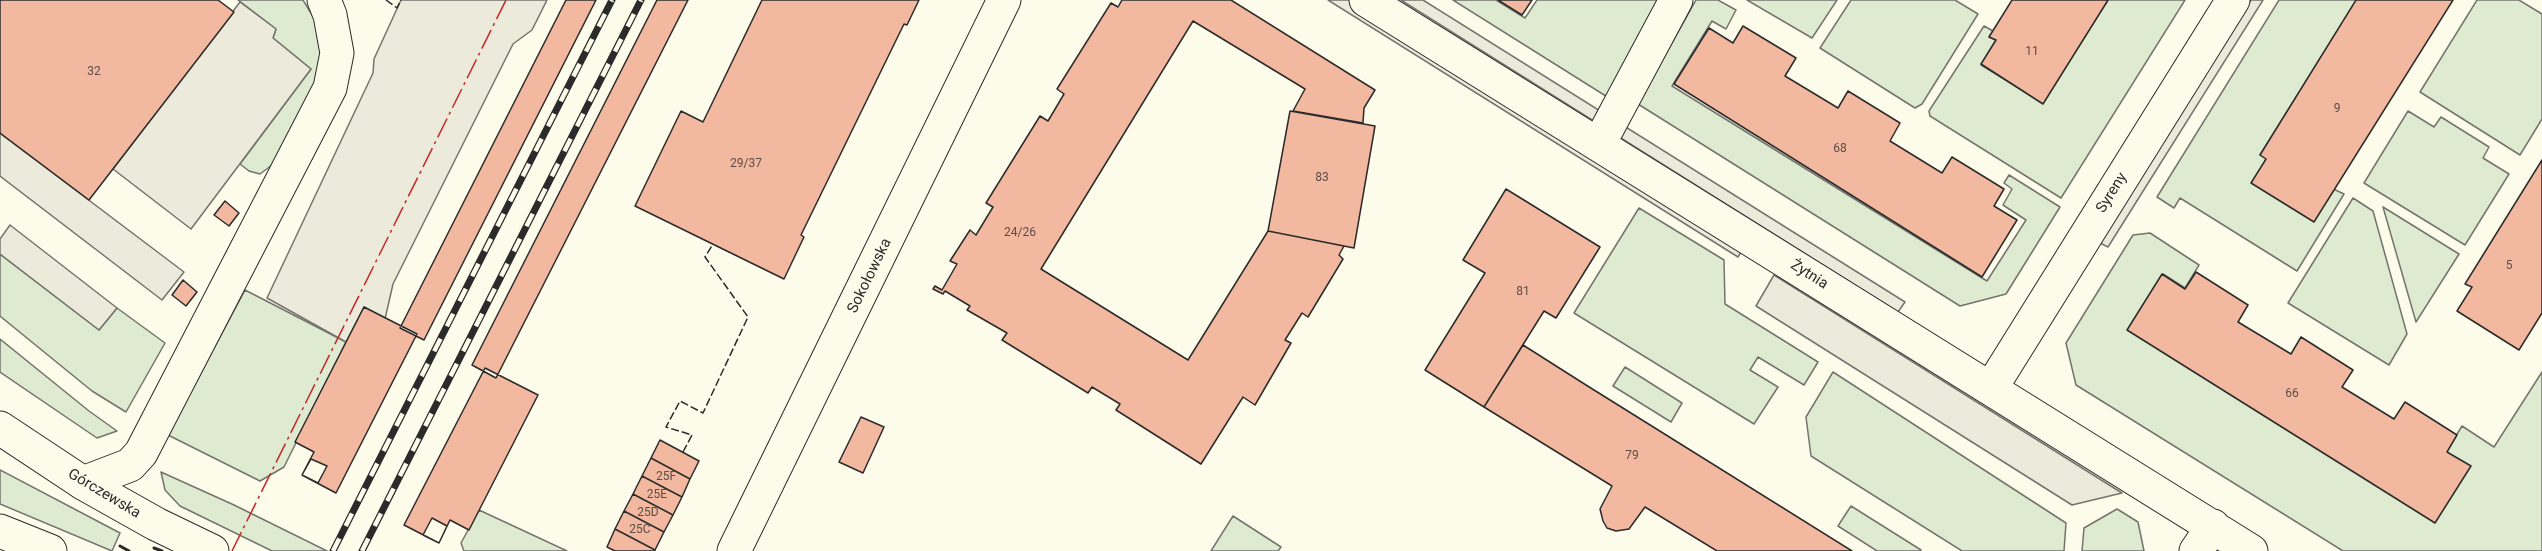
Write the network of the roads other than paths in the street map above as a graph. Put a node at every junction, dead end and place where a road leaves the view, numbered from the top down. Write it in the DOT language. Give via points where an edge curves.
graph roads {
  1 [pos="324,0"];
  2 [pos="1004,0"];
  3 [pos="1366,0"];
  4 [pos="1676,0"];
  5 [pos="2233,0"];
  6 [pos="1599,144"];
  7 [pos="1991,388"];
  8 [pos="0,428"];
  9 [pos="83,483"];
  10 [pos="0,531"];
  11 [pos="2204,538"];
  12 [pos="50,551"];
  13 [pos="212,551"];
  14 [pos="734,551"];
  15 [pos="2251,551"];
  1 -- 9 [label="street" via="337,53 330,88 141,453 130,465"];
  2 -- 14 [label="street, Sokołowska"];
  3 -- 6 [label="street, Żytnia"];
  4 -- 6 [label="street"];
  5 -- 7 [label="street, Syreny"];
  6 -- 7 [label="street, Żytnia"];
  7 -- 11 [label="street, Żytnia"];
  8 -- 9 [label="street, Górczewska"];
  9 -- 13 [label="street, Górczewska"];
  10 -- 12 [label="street"];
  11 -- 15 [label="street, Żytnia"];
}
